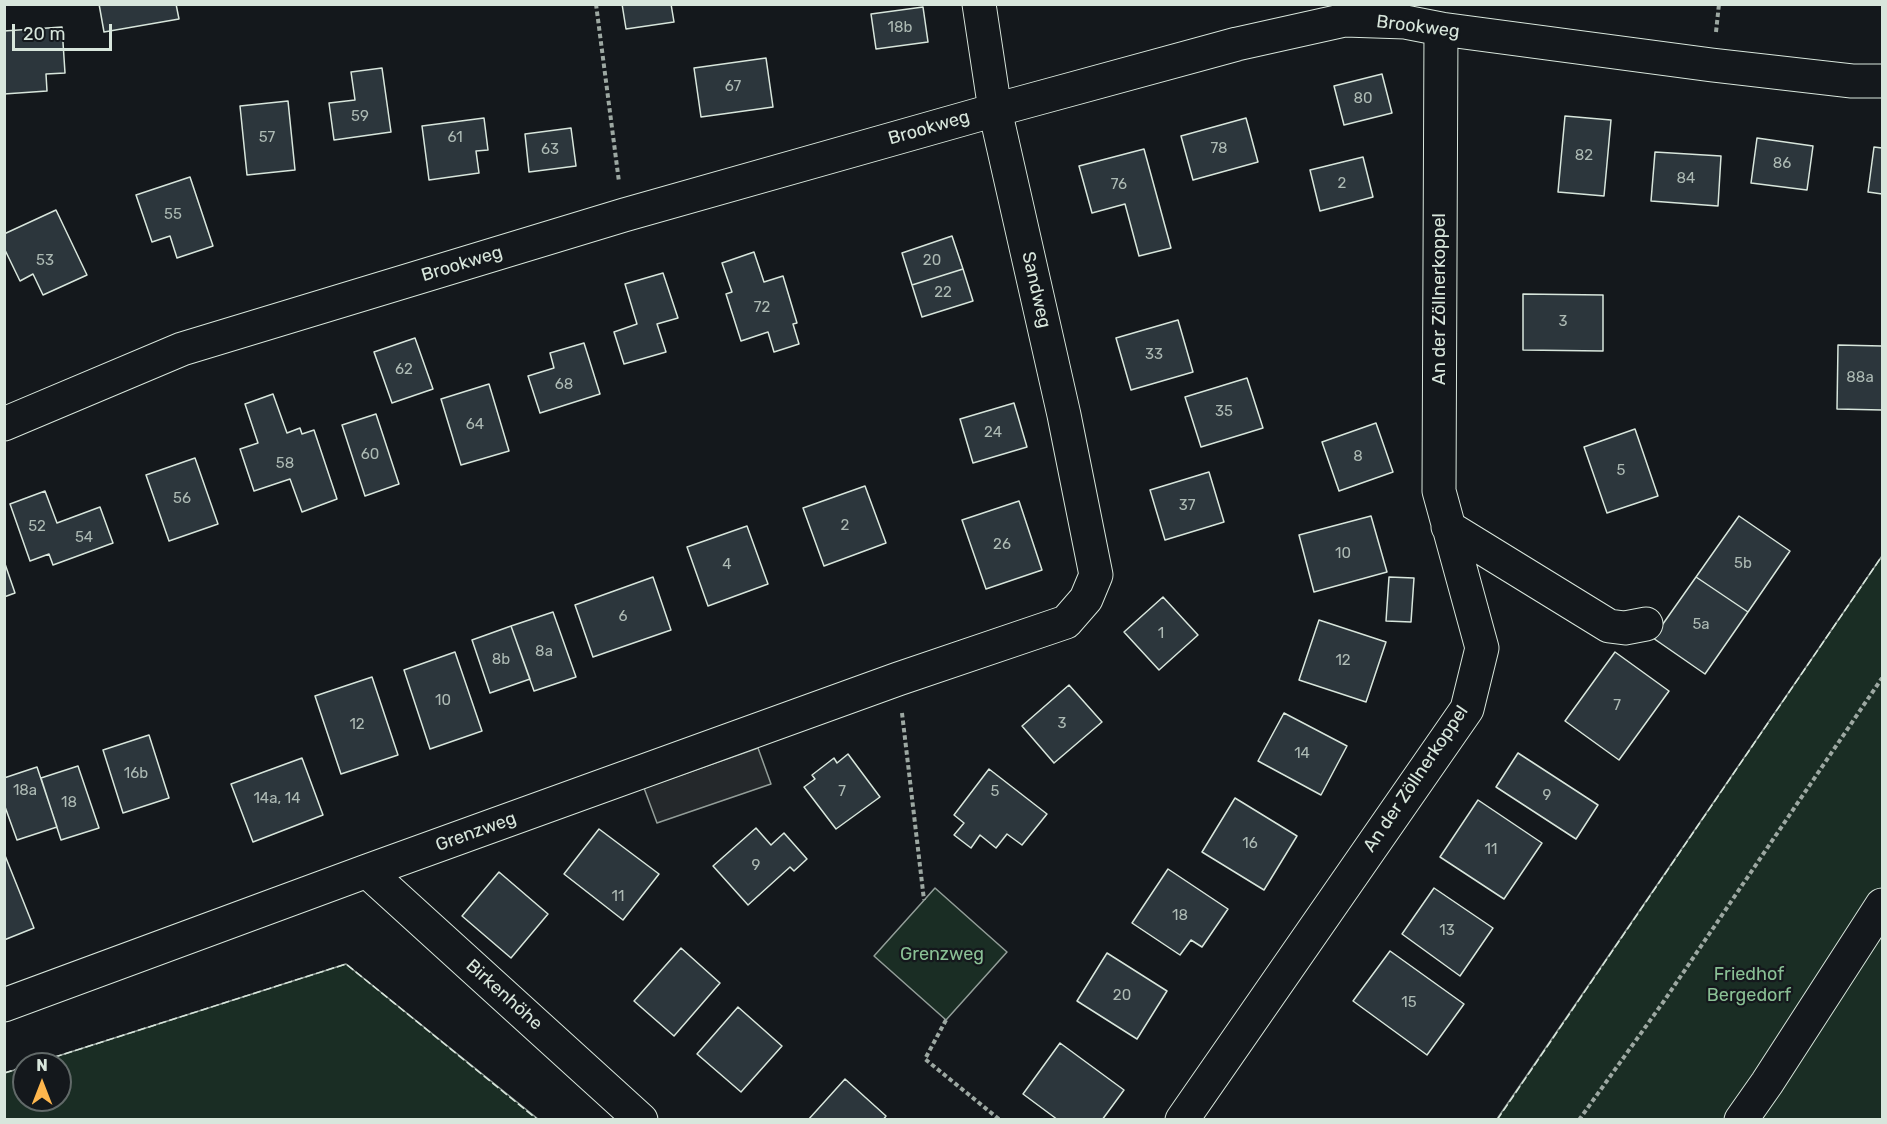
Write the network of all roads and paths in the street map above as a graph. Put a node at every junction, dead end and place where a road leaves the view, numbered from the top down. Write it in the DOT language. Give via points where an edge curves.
graph roads {
  1 [pos="596,4"];
  2 [pos="979,4"];
  3 [pos="1441,29"];
  4 [pos="1882,81"];
  5 [pos="995,110"];
  6 [pos="624,215"];
  7 [pos="4,424"];
  8 [pos="1448,527"];
  9 [pos="1096,575"];
  10 [pos="1646,624"];
  11 [pos="1882,678"];
  12 [pos="898,679"];
  13 [pos="367,871"];
  14 [pos="924,900"];
  15 [pos="1882,905"];
  16 [pos="4,1005"];
  17 [pos="946,1020"];
  18 [pos="641,1119"];
  19 [pos="1000,1119"];
  20 [pos="1182,1119"];
  21 [pos="1579,1119"];
  22 [pos="1741,1119"];
  1 -- 6 [label="path"];
  2 -- 5 [label="street, Sandweg"];
  3 -- 4 [label="street, Brookweg" via="1712,65"];
  3 -- 5 [label="street, Brookweg" via="1405,22 1345,20 1237,44"];
  3 -- 8 [label="street, An der Zöllnerkoppel" via="1439,491"];
  5 -- 6 [label="street, Brookweg"];
  5 -- 9 [label="street, Sandweg"];
  6 -- 7 [label="street, Brookweg" via="182,349"];
  8 -- 10 [label="street" via="1609,626"];
  8 -- 20 [label="street, An der Zöllnerkoppel" via="1482,648 1467,709"];
  9 -- 12 [label="street, Grenzweg" via="1086,599 1066,622"];
  11 -- 21 [label="path" via="1664,1001"];
  12 -- 13 [label="street, Grenzweg"];
  12 -- 14 [label="path"];
  13 -- 16 [label="street, Grenzweg"];
  13 -- 18 [label="street, Birkenhöhe"];
  15 -- 22 [label="street"];
  17 -- 19 [label="path" via="926,1059"];
}
